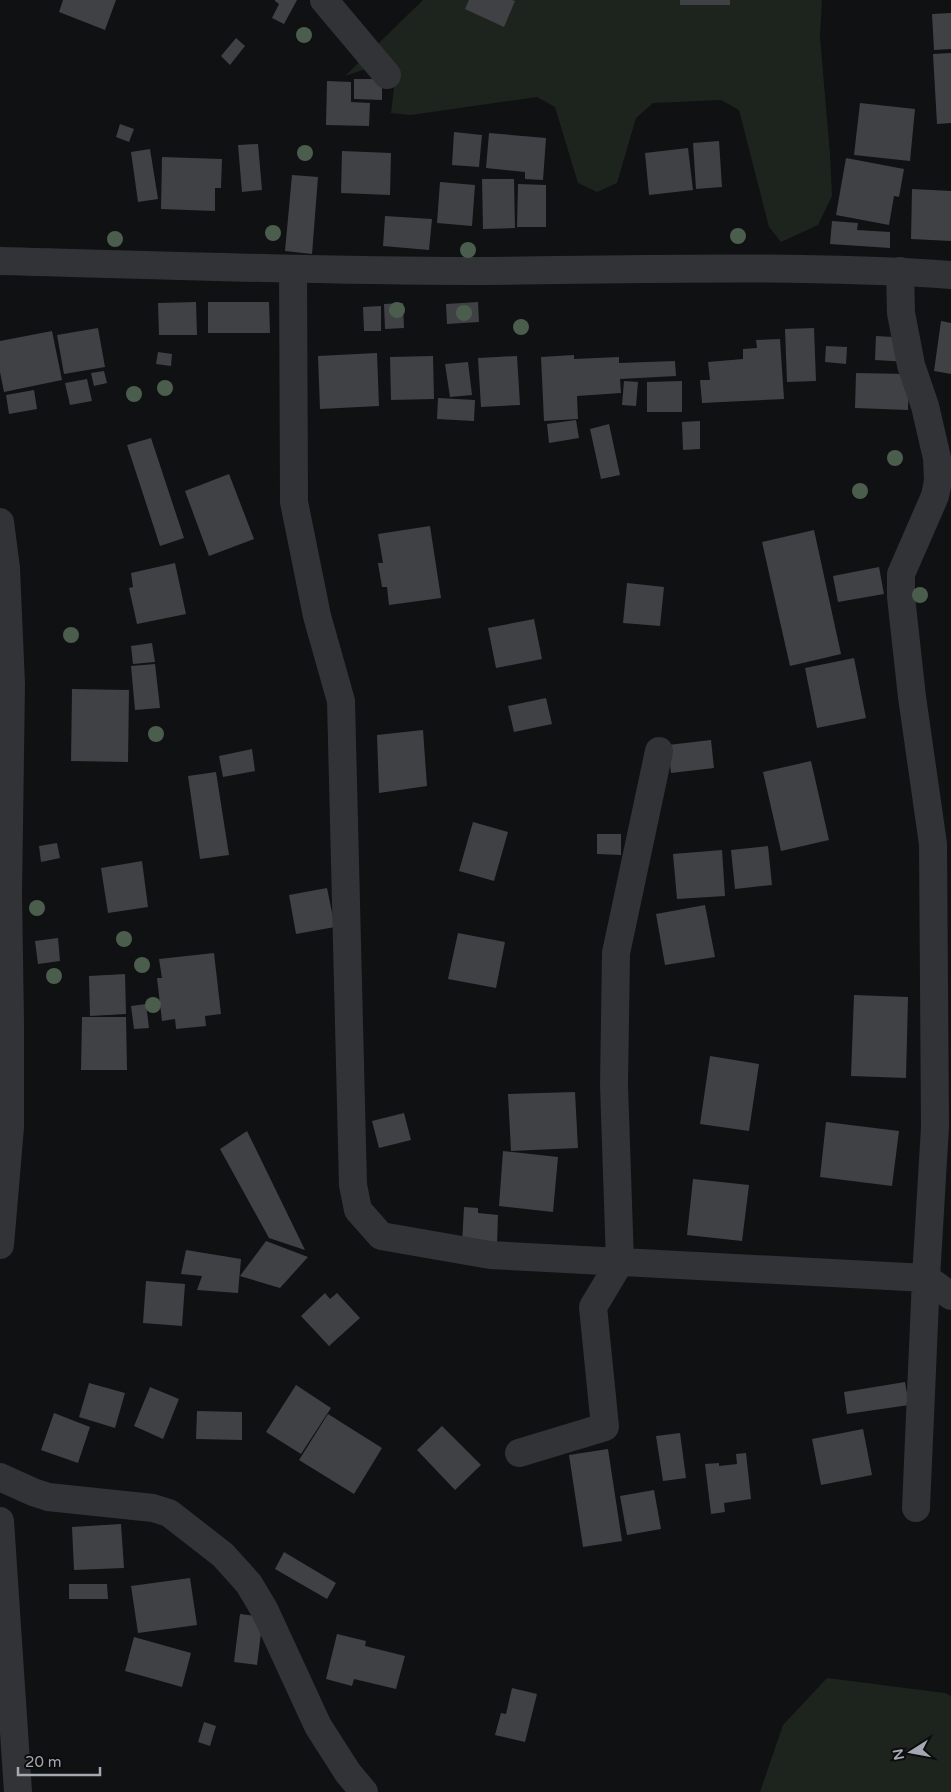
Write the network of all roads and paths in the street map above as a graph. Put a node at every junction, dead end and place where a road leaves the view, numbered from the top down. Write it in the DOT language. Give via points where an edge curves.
graph roads {
  1 [pos="324,0"];
  2 [pos="387,75"];
  3 [pos="0,261"];
  4 [pos="292,269"];
  5 [pos="900,271"];
  6 [pos="951,275"];
  7 [pos="0,522"];
  8 [pos="6,689"];
  9 [pos="659,751"];
  10 [pos="0,1237"];
  11 [pos="620,1262"];
  12 [pos="926,1278"];
  13 [pos="951,1296"];
  14 [pos="518,1453"];
  15 [pos="0,1477"];
  16 [pos="916,1508"];
  17 [pos="0,1521"];
  18 [pos="14,1792"];
  19 [pos="18,1792"];
  20 [pos="364,1792"];
  1 -- 2 [label="street"];
  3 -- 4 [label="street"];
  4 -- 5 [label="street"];
  4 -- 11 [label="street" via="294,502 317,616 341,701 353,1185 358,1210 381,1236 490,1255"];
  5 -- 6 [label="street"];
  5 -- 12 [label="street" via="902,322 938,458 935,496 901,574 912,697 933,844 935,1127"];
  7 -- 8 [label="street" via="6,568"];
  8 -- 10 [label="street" via="10,1126"];
  9 -- 11 [label="street" via="616,953 614,1086"];
  11 -- 12 [label="street"];
  11 -- 14 [label="street" via="593,1307 605,1427"];
  12 -- 13 [label="street"];
  12 -- 16 [label="street"];
  15 -- 20 [label="street" via="48,1497 153,1508 169,1513 223,1555 249,1584 265,1611 318,1726"];
  17 -- 19 [label="street"];
  18 -- 19 [label="street"];
}
